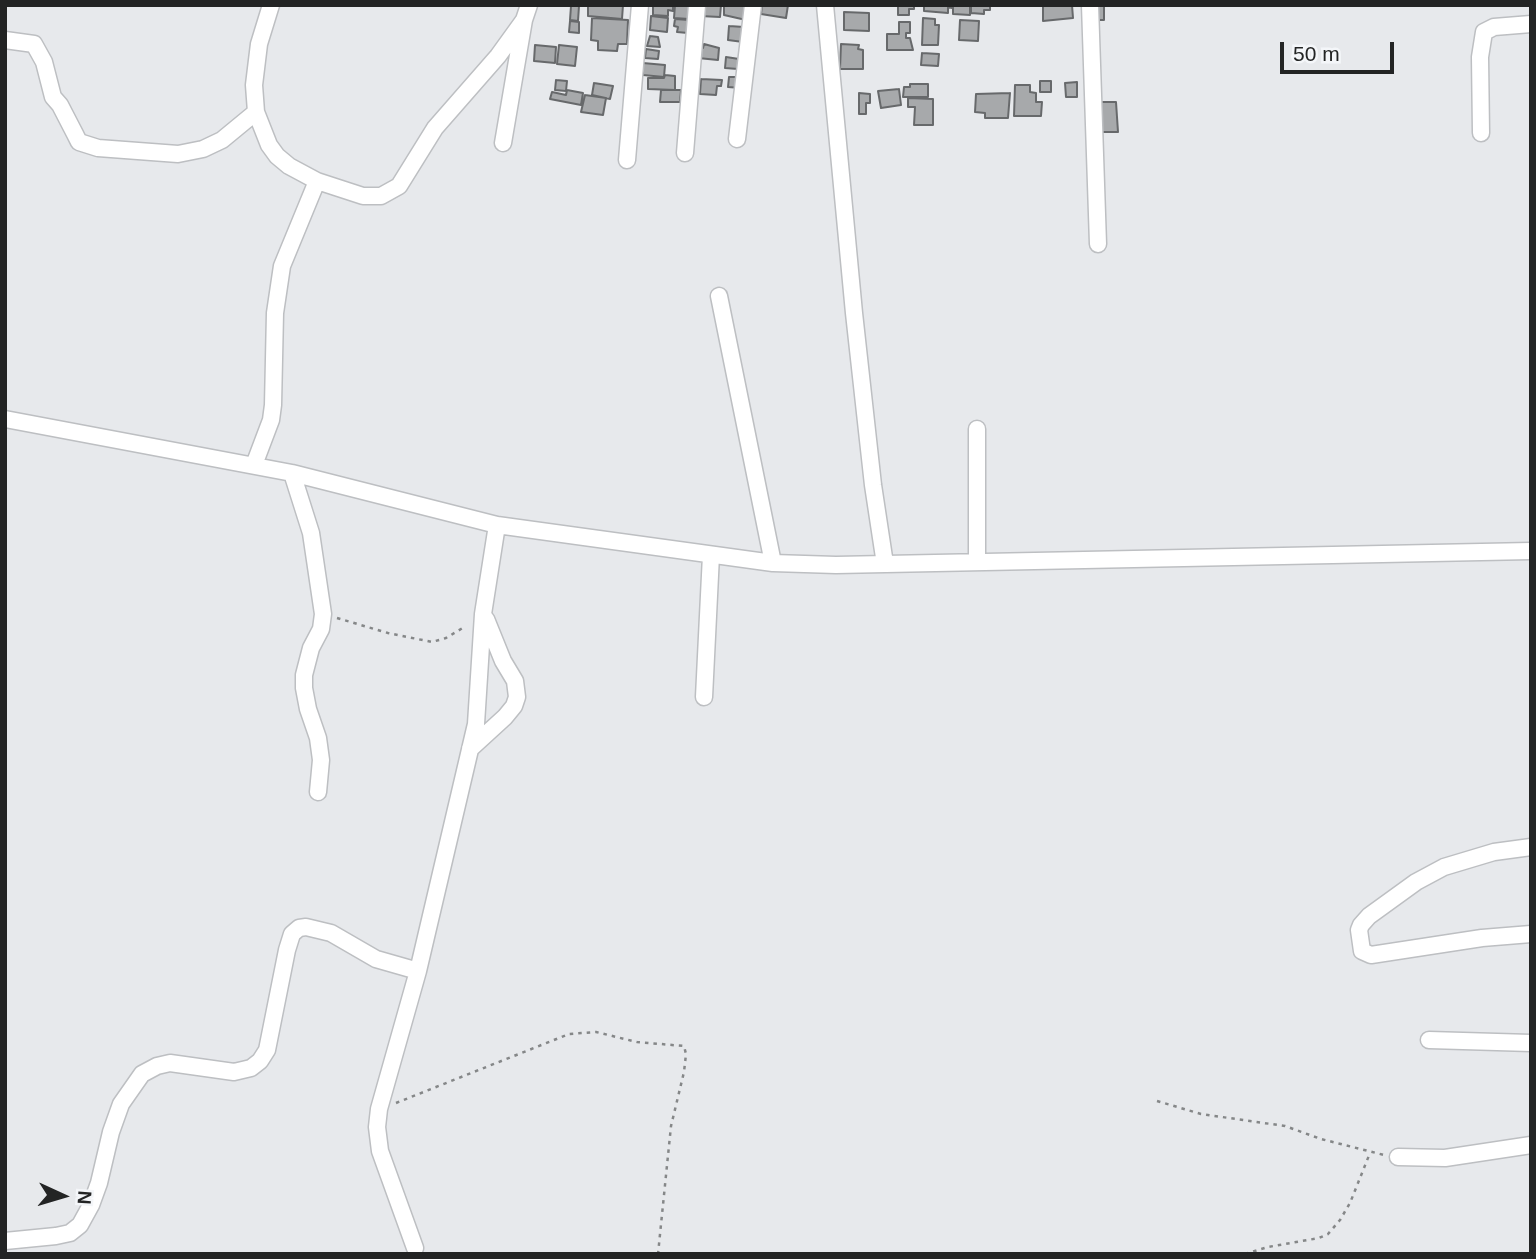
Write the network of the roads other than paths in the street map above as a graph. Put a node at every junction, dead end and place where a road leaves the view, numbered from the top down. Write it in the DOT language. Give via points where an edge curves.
graph roads {
  1 [pos="271,5"];
  2 [pos="640,5"];
  3 [pos="697,5"];
  4 [pos="753,5"];
  5 [pos="825,5"];
  6 [pos="1090,5"];
  7 [pos="526,13"];
  8 [pos="1531,24"];
  9 [pos="5,40"];
  10 [pos="256,112"];
  11 [pos="1481,133"];
  12 [pos="737,139"];
  13 [pos="503,143"];
  14 [pos="685,153"];
  15 [pos="627,160"];
  16 [pos="317,181"];
  17 [pos="1098,244"];
  18 [pos="719,296"];
  19 [pos="5,419"];
  20 [pos="978,429"];
  21 [pos="254,465"];
  22 [pos="292,473"];
  23 [pos="497,526"];
  24 [pos="1531,551"];
  25 [pos="711,555"];
  26 [pos="977,562"];
  27 [pos="773,563"];
  28 [pos="885,564"];
  29 [pos="483,614"];
  30 [pos="705,697"];
  31 [pos="470,749"];
  32 [pos="318,792"];
  33 [pos="1531,847"];
  34 [pos="1531,934"];
  35 [pos="418,971"];
  36 [pos="1429,1040"];
  37 [pos="1531,1042"];
  38 [pos="1531,1144"];
  39 [pos="1398,1157"];
  40 [pos="5,1241"];
  41 [pos="415,1248"];
  1 -- 10 [label="street" via="256,60"];
  2 -- 15 [label="street"];
  3 -- 14 [label="street"];
  4 -- 12 [label="street"];
  5 -- 28 [label="street" via="854,313"];
  6 -- 17 [label="street"];
  7 -- 13 [label="street"];
  7 -- 16 [label="street" via="498,56 435,128 399,187 381,197 363,196"];
  8 -- 11 [label="street" via="1484,32"];
  9 -- 10 [label="street" via="34,44 53,97 79,142 98,148 178,154 203,149"];
  10 -- 16 [label="street" via="276,156"];
  16 -- 21 [label="street" via="282,266 275,313 271,420"];
  18 -- 27 [label="street"];
  19 -- 21 [label="street"];
  20 -- 26 [label="street"];
  21 -- 22 [label="street"];
  22 -- 23 [label="street"];
  22 -- 32 [label="street" via="312,533 323,614 304,675 321,760"];
  23 -- 25 [label="street"];
  23 -- 29 [label="street"];
  24 -- 26 [label="street"];
  25 -- 27 [label="street"];
  25 -- 30 [label="street"];
  26 -- 28 [label="street"];
  27 -- 28 [label="street"];
  29 -- 31 [label="street" via="479,700"];
  29 -- 31 [label="street" via="515,681 517,696 505,717"];
  31 -- 35 [label="street"];
  33 -- 34 [label="street" via="1444,866 1369,916 1359,930 1362,951 1371,955"];
  35 -- 40 [label="street" via="376,959 331,933 299,928 287,950 267,1051 260,1061 234,1072 170,1063 142,1074 121,1104 100,1183 80,1225 56,1237"];
  35 -- 41 [label="street" via="379,1109 376,1137"];
  36 -- 37 [label="street"];
  38 -- 39 [label="street" via="1445,1158"];
}
